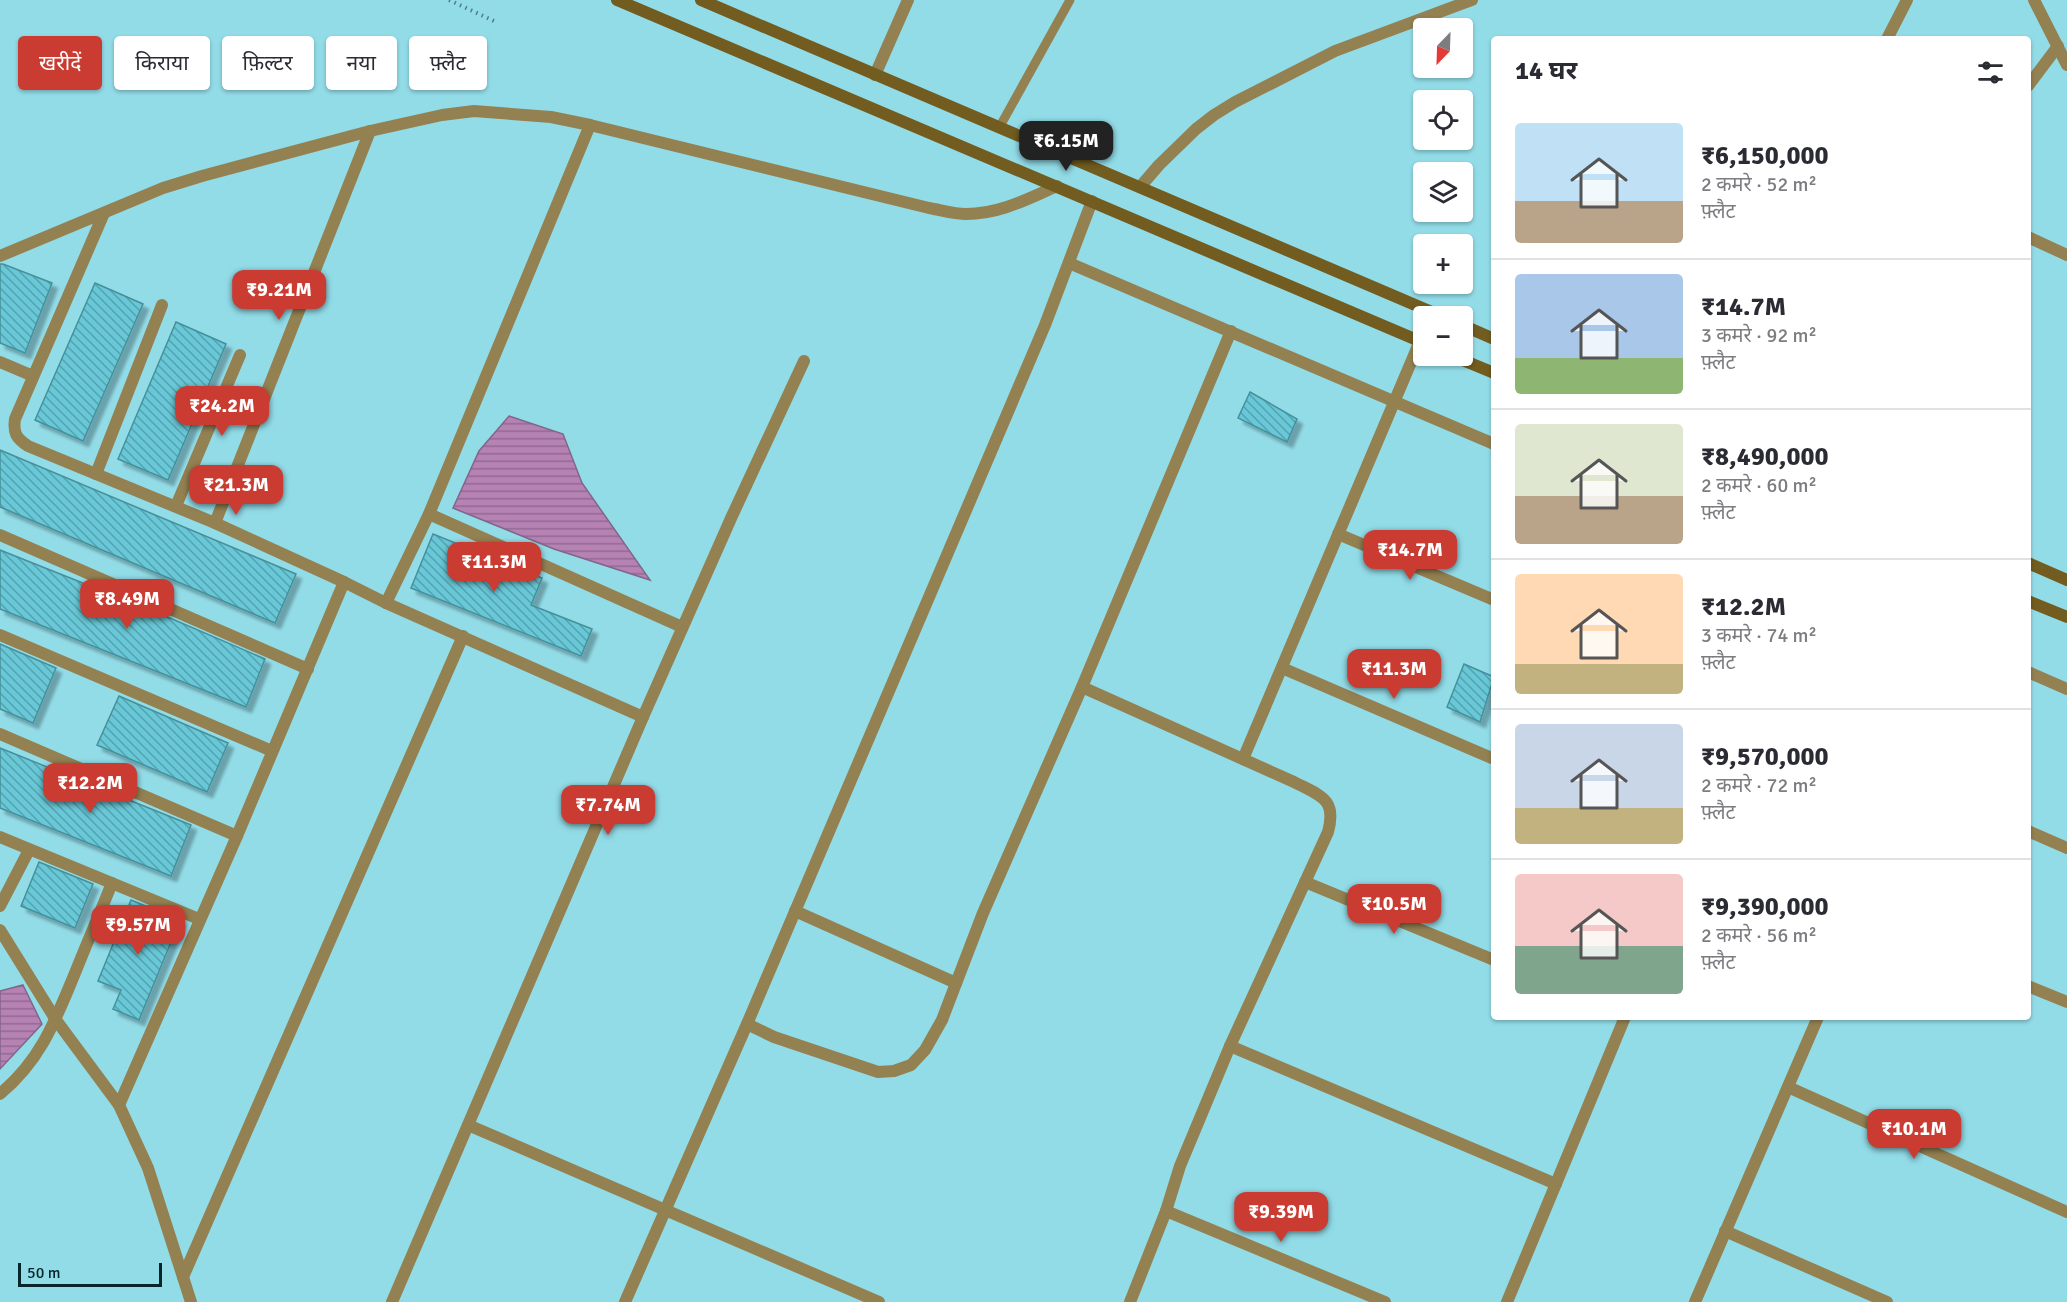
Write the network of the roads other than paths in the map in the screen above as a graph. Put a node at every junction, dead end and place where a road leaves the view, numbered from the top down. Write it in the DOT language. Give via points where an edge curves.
graph roads {
  1 [pos="617,0"];
  2 [pos="702,0"];
  3 [pos="908,0"];
  4 [pos="1070,0"];
  5 [pos="1472,0"];
  6 [pos="1907,0"];
  7 [pos="2034,0"];
  8 [pos="1889,36"];
  9 [pos="2058,46"];
  10 [pos="2067,65"];
  11 [pos="875,75"];
  12 [pos="2031,82"];
  13 [pos="590,125"];
  14 [pos="999,128"];
  15 [pos="370,130"];
  16 [pos="1057,186"];
  17 [pos="1140,187"];
  18 [pos="1092,201"];
  19 [pos="104,213"];
  20 [pos="2031,238"];
  21 [pos="2067,255"];
  22 [pos="0,256"];
  23 [pos="1069,263"];
  24 [pos="162,305"];
  25 [pos="1419,306"];
  26 [pos="1473,330"];
  27 [pos="1231,331"];
  28 [pos="1413,338"];
  29 [pos="1491,338"];
  30 [pos="240,355"];
  31 [pos="804,361"];
  32 [pos="1413,361"];
  33 [pos="0,362"];
  34 [pos="1473,364"];
  35 [pos="1491,372"];
  36 [pos="33,376"];
  37 [pos="1394,401"];
  38 [pos="1491,443"];
  39 [pos="96,474"];
  40 [pos="176,506"];
  41 [pos="429,514"];
  42 [pos="214,523"];
  43 [pos="1338,534"];
  44 [pos="0,535"];
  45 [pos="2031,564"];
  46 [pos="2067,580"];
  47 [pos="344,582"];
  48 [pos="1491,599"];
  49 [pos="2031,602"];
  50 [pos="386,603"];
  51 [pos="2067,617"];
  52 [pos="682,627"];
  53 [pos="0,635"];
  54 [pos="463,636"];
  55 [pos="1282,668"];
  56 [pos="308,669"];
  57 [pos="2031,673"];
  58 [pos="1082,687"];
  59 [pos="2067,689"];
  60 [pos="643,717"];
  61 [pos="0,734"];
  62 [pos="272,751"];
  63 [pos="1491,758"];
  64 [pos="1243,759"];
  65 [pos="2031,832"];
  66 [pos="237,836"];
  67 [pos="0,837"];
  68 [pos="2067,848"];
  69 [pos="29,850"];
  70 [pos="1305,882"];
  71 [pos="112,883"];
  72 [pos="0,906"];
  73 [pos="795,911"];
  74 [pos="199,919"];
  75 [pos="0,930"];
  76 [pos="1491,959"];
  77 [pos="956,982"];
  78 [pos="2031,987"];
  79 [pos="2067,1002"];
  80 [pos="56,1020"];
  81 [pos="1624,1020"];
  82 [pos="1817,1020"];
  83 [pos="747,1024"];
  84 [pos="1230,1046"];
  85 [pos="1788,1087"];
  86 [pos="0,1094"];
  87 [pos="119,1105"];
  88 [pos="468,1125"];
  89 [pos="1556,1185"];
  90 [pos="665,1210"];
  91 [pos="1166,1211"];
  92 [pos="2067,1212"];
  93 [pos="1725,1231"];
  94 [pos="183,1277"];
  95 [pos="191,1302"];
  96 [pos="392,1302"];
  97 [pos="625,1302"];
  98 [pos="879,1302"];
  99 [pos="1130,1302"];
  100 [pos="1385,1302"];
  101 [pos="1507,1302"];
  102 [pos="1695,1302"];
  103 [pos="1887,1302"];
  1 -- 16 [label="street"];
  2 -- 11 [label="street"];
  3 -- 11 [label="street"];
  4 -- 14 [label="lane"];
  5 -- 17 [label="street" via="1335,51 1235,102 1196,129"];
  6 -- 8 [label="street"];
  7 -- 9 [label="street"];
  9 -- 10 [label="street"];
  9 -- 12 [label="street"];
  11 -- 14 [label="street"];
  13 -- 15 [label="street" via="551,117 474,111"];
  13 -- 16 [label="street" via="964,214 1010,207"];
  13 -- 41 [label="street"];
  14 -- 17 [label="street"];
  15 -- 19 [label="street" via="163,188"];
  15 -- 42 [label="street"];
  16 -- 18 [label="street"];
  17 -- 25 [label="street"];
  18 -- 23 [label="street"];
  18 -- 28 [label="street"];
  19 -- 22 [label="street"];
  19 -- 36 [label="street"];
  20 -- 21 [label="street"];
  23 -- 27 [label="street"];
  23 -- 73 [label="street"];
  24 -- 39 [label="street"];
  26 -- 29 [label="street"];
  27 -- 37 [label="street"];
  27 -- 58 [label="street"];
  30 -- 40 [label="street"];
  31 -- 52 [label="street"];
  32 -- 37 [label="street"];
  33 -- 36 [label="street"];
  34 -- 35 [label="street"];
  36 -- 39 [label="street" via="15,419 18,440"];
  37 -- 38 [label="street"];
  37 -- 43 [label="street"];
  39 -- 40 [label="street"];
  40 -- 42 [label="street"];
  41 -- 50 [label="street"];
  41 -- 52 [label="street"];
  42 -- 47 [label="street"];
  43 -- 48 [label="street"];
  43 -- 55 [label="street"];
  44 -- 56 [label="street"];
  45 -- 46 [label="street"];
  47 -- 50 [label="street"];
  47 -- 56 [label="street"];
  49 -- 51 [label="street"];
  50 -- 54 [label="street"];
  52 -- 60 [label="street"];
  53 -- 62 [label="street"];
  54 -- 60 [label="street"];
  54 -- 94 [label="street"];
  55 -- 63 [label="street"];
  55 -- 64 [label="street"];
  56 -- 62 [label="street"];
  57 -- 59 [label="street"];
  58 -- 64 [label="street"];
  58 -- 77 [label="street"];
  60 -- 88 [label="street"];
  61 -- 66 [label="street"];
  62 -- 66 [label="street"];
  64 -- 70 [label="street" via="1319,795 1330,806 1328,832"];
  65 -- 68 [label="street"];
  66 -- 74 [label="street"];
  67 -- 69 [label="street"];
  69 -- 71 [label="street"];
  69 -- 72 [label="street"];
  70 -- 76 [label="street"];
  70 -- 84 [label="street"];
  71 -- 74 [label="street"];
  71 -- 80 [label="street"];
  73 -- 77 [label="street"];
  73 -- 83 [label="street"];
  74 -- 87 [label="street"];
  75 -- 80 [label="street"];
  77 -- 83 [label="street" via="942,1020 925,1050 911,1065 894,1071 878,1072"];
  78 -- 79 [label="street"];
  80 -- 86 [label="street" via="40,1051"];
  80 -- 87 [label="street"];
  81 -- 89 [label="street"];
  82 -- 85 [label="street"];
  83 -- 90 [label="street"];
  84 -- 89 [label="street"];
  84 -- 91 [label="street" via="1180,1166"];
  85 -- 92 [label="street"];
  85 -- 93 [label="street"];
  87 -- 94 [label="street" via="148,1168"];
  88 -- 90 [label="street"];
  88 -- 96 [label="street"];
  89 -- 101 [label="street"];
  90 -- 97 [label="street"];
  90 -- 98 [label="street"];
  91 -- 99 [label="street"];
  91 -- 100 [label="street"];
  93 -- 102 [label="street"];
  93 -- 103 [label="street"];
  94 -- 95 [label="street"];
}
